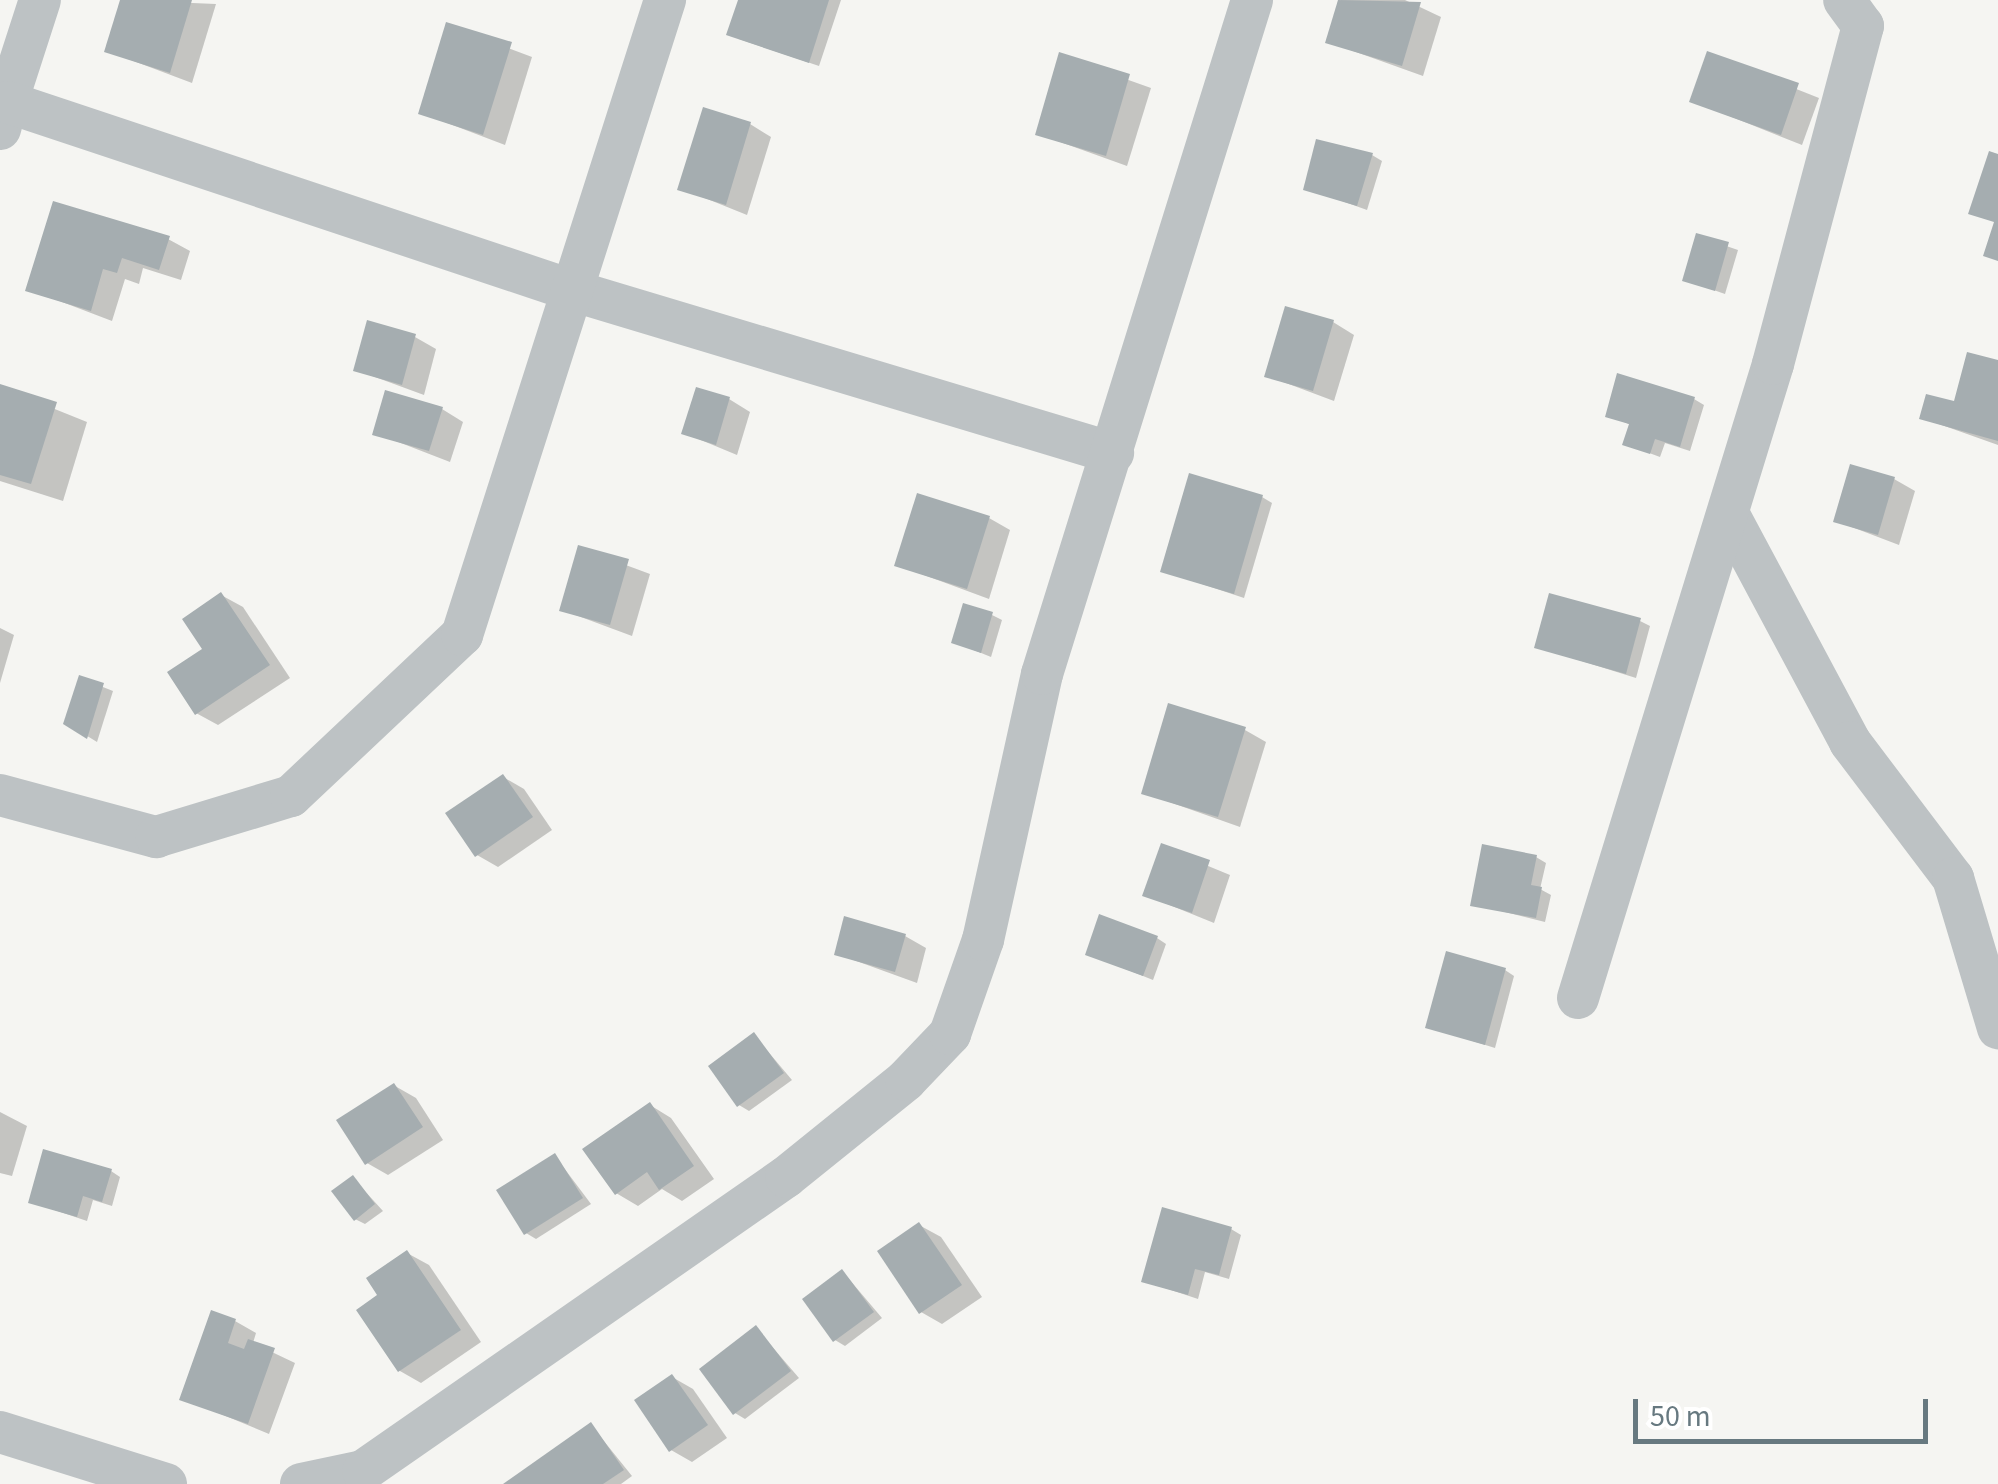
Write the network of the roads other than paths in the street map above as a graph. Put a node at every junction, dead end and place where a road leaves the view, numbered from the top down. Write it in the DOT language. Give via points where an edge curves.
graph roads {
  1 [pos="40,0"];
  2 [pos="665,0"];
  3 [pos="1252,0"];
  4 [pos="1844,0"];
  5 [pos="2,110"];
  6 [pos="574,291"];
  7 [pos="1113,453"];
  8 [pos="1730,517"];
  9 [pos="0,795"];
  10 [pos="1578,998"];
  11 [pos="1998,1028"];
  12 [pos="0,1432"];
  13 [pos="166,1484"];
  14 [pos="300,1484"];
  1 -- 5 [label="street"];
  2 -- 6 [label="street"];
  3 -- 7 [label="street"];
  4 -- 8 [label="street" via="1863,26"];
  5 -- 6 [label="street"];
  6 -- 7 [label="street"];
  6 -- 9 [label="street" via="462,636 290,796 156,837"];
  7 -- 14 [label="street" via="1042,674 983,940 950,1034 906,1080 786,1178 363,1471"];
  8 -- 10 [label="street"];
  8 -- 11 [label="street" via="1850,742 1954,878"];
  12 -- 13 [label="street"];
}
